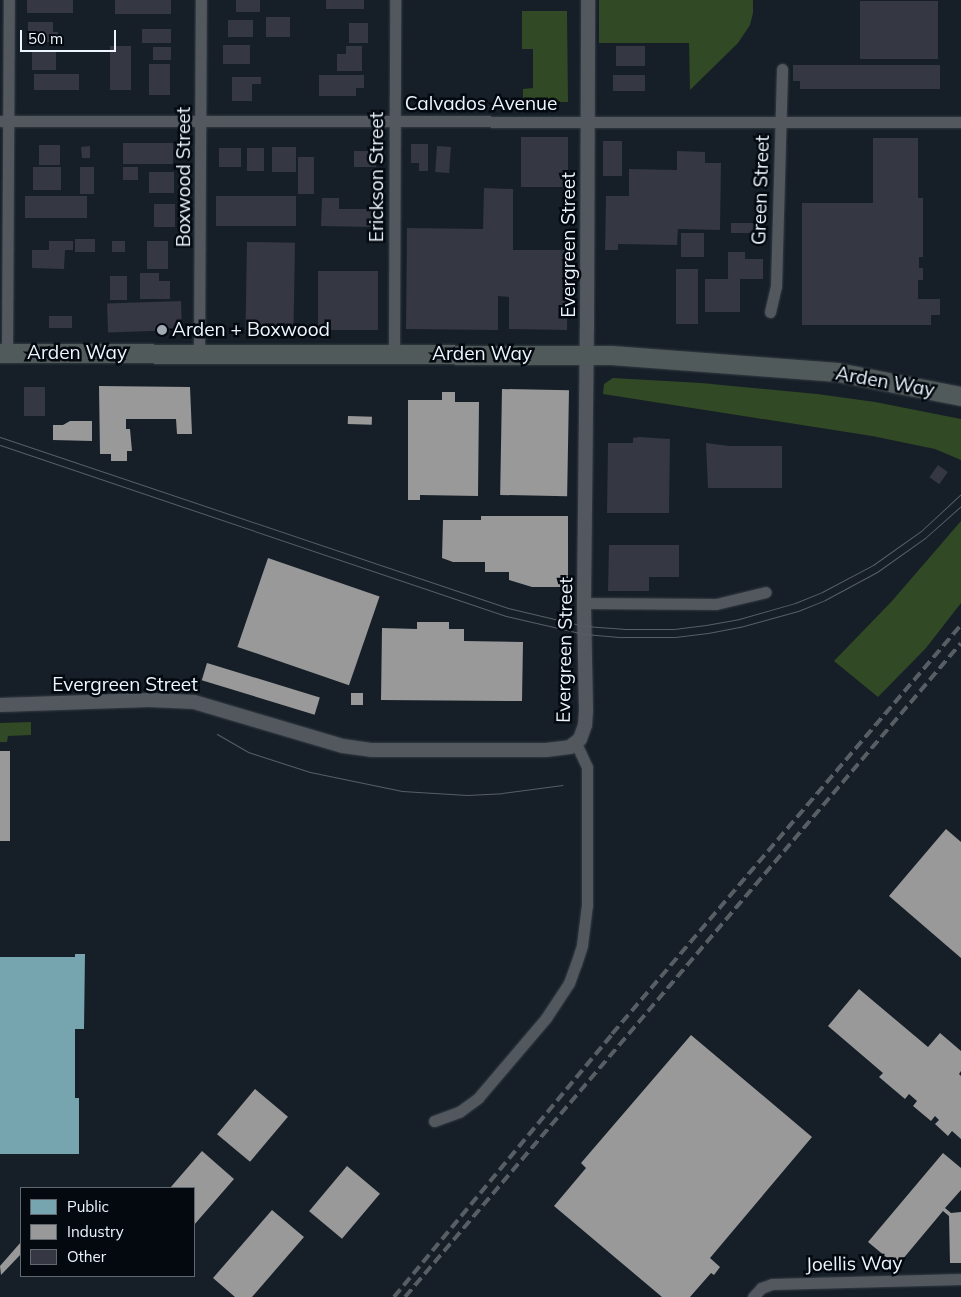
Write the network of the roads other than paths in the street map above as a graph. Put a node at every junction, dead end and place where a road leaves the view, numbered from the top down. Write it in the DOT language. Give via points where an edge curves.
graph roads {
  1 [pos="9,0"];
  2 [pos="201,0"];
  3 [pos="395,0"];
  4 [pos="588,0"];
  5 [pos="782,69"];
  6 [pos="5,121"];
  7 [pos="201,121"];
  8 [pos="394,122"];
  9 [pos="588,122"];
  10 [pos="781,122"];
  11 [pos="961,122"];
  12 [pos="770,312"];
  13 [pos="4,353"];
  14 [pos="199,354"];
  15 [pos="394,354"];
  16 [pos="586,354"];
  17 [pos="961,396"];
  18 [pos="766,592"];
  19 [pos="584,603"];
  20 [pos="0,705"];
  21 [pos="576,743"];
  22 [pos="434,1121"];
  23 [pos="961,1279"];
  24 [pos="753,1297"];
  1 -- 6 [label="street"];
  2 -- 7 [label="street, Boxwood Street"];
  3 -- 8 [label="street, Erickson Street"];
  4 -- 9 [label="street, Evergreen Street"];
  5 -- 10 [label="street, Green Street"];
  6 -- 7 [label="street, Calvados Avenue"];
  6 -- 13 [label="street"];
  7 -- 8 [label="street, Calvados Avenue"];
  7 -- 14 [label="street, Boxwood Street"];
  8 -- 9 [label="street, Calvados Avenue"];
  8 -- 15 [label="street, Erickson Street"];
  9 -- 10 [label="street, Calvados Avenue"];
  9 -- 16 [label="street, Evergreen Street"];
  10 -- 11 [label="street, Calvados Avenue"];
  10 -- 12 [label="street, Green Street" via="776,286"];
  13 -- 14 [label="main road, Arden Way"];
  14 -- 15 [label="main road, Arden Way"];
  15 -- 16 [label="main road, Arden Way"];
  16 -- 17 [label="main road, Arden Way" via="837,372"];
  16 -- 19 [label="street, Evergreen Street"];
  18 -- 19 [label="street" via="716,604"];
  19 -- 21 [label="street, Evergreen Street" via="585,724"];
  20 -- 21 [label="street, Evergreen Street" via="149,700 194,702 343,746 371,750 534,751 564,749"];
  21 -- 22 [label="street" via="587,767 587,905 584,935 569,983 546,1018 478,1098 458,1112"];
  23 -- 24 [label="street, Joellis Way" via="772,1284 761,1288"];
}
